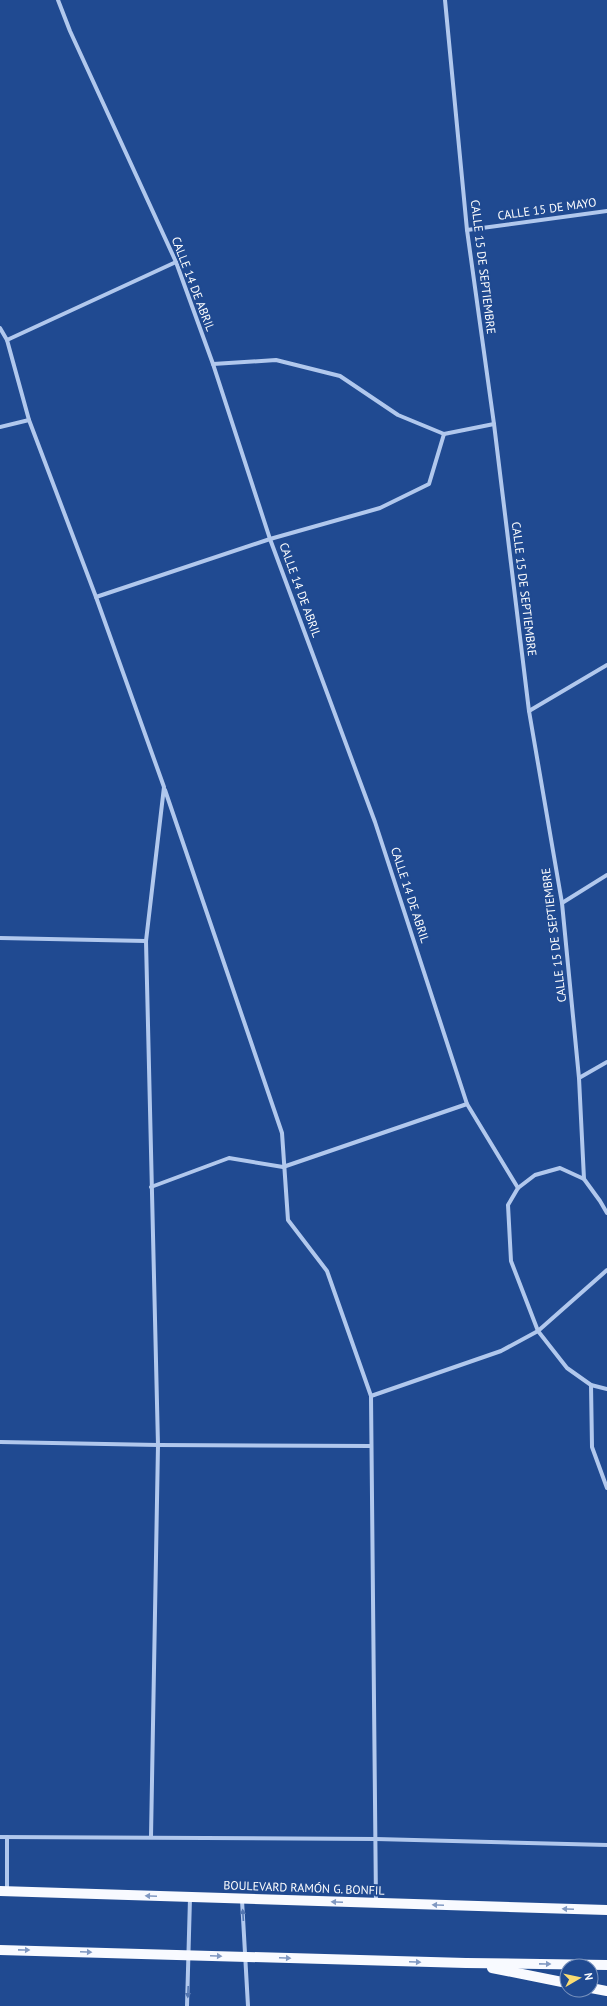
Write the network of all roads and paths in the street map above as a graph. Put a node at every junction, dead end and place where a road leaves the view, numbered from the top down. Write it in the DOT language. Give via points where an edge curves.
graph roads {
  1 [pos="58,0"];
  2 [pos="446,0"];
  3 [pos="607,211"];
  4 [pos="467,230"];
  5 [pos="176,262"];
  6 [pos="0,328"];
  7 [pos="7,340"];
  8 [pos="213,364"];
  9 [pos="29,420"];
  10 [pos="494,424"];
  11 [pos="0,427"];
  12 [pos="444,434"];
  13 [pos="270,539"];
  14 [pos="96,597"];
  15 [pos="607,665"];
  16 [pos="529,711"];
  17 [pos="164,787"];
  18 [pos="607,875"];
  19 [pos="562,903"];
  20 [pos="0,938"];
  21 [pos="146,941"];
  22 [pos="607,1062"];
  23 [pos="578,1078"];
  24 [pos="467,1104"];
  25 [pos="283,1167"];
  26 [pos="584,1179"];
  27 [pos="151,1186"];
  28 [pos="518,1188"];
  29 [pos="607,1213"];
  30 [pos="607,1270"];
  31 [pos="538,1331"];
  32 [pos="591,1384"];
  33 [pos="607,1388"];
  34 [pos="371,1396"];
  35 [pos="0,1442"];
  36 [pos="158,1445"];
  37 [pos="371,1446"];
  38 [pos="607,1488"];
  39 [pos="0,1837"];
  40 [pos="7,1837"];
  41 [pos="151,1837"];
  42 [pos="376,1839"];
  43 [pos="607,1845"];
  44 [pos="4,1891"];
  45 [pos="190,1897"];
  46 [pos="242,1900"];
  47 [pos="376,1903"];
  48 [pos="607,1910"];
  49 [pos="0,1950"];
  50 [pos="189,1956"];
  51 [pos="246,1957"];
  52 [pos="466,1963"];
  53 [pos="607,1965"];
  54 [pos="559,1981"];
  55 [pos="187,2006"];
  56 [pos="248,2006"];
  1 -- 5 [label="street, CALLE 14 DE ABRIL"];
  2 -- 4 [label="street, CALLE 15 DE SEPTIEMBRE"];
  3 -- 4 [label="street, CALLE 15 DE MAYO"];
  4 -- 10 [label="street, CALLE 15 DE SEPTIEMBRE"];
  5 -- 7 [label="street"];
  5 -- 8 [label="street, CALLE 14 DE ABRIL"];
  6 -- 7 [label="street"];
  7 -- 9 [label="street"];
  8 -- 12 [label="street" via="276,360 340,376 398,415"];
  8 -- 13 [label="street, CALLE 14 DE ABRIL"];
  9 -- 11 [label="street"];
  9 -- 14 [label="street"];
  10 -- 12 [label="street"];
  10 -- 16 [label="street, CALLE 15 DE SEPTIEMBRE"];
  12 -- 13 [label="street" via="429,484 380,508"];
  13 -- 14 [label="street"];
  13 -- 24 [label="street, CALLE 14 DE ABRIL" via="376,822"];
  14 -- 17 [label="street"];
  15 -- 16 [label="street"];
  16 -- 19 [label="street, CALLE 15 DE SEPTIEMBRE"];
  17 -- 21 [label="street"];
  17 -- 25 [label="street" via="282,1133"];
  18 -- 19 [label="street"];
  19 -- 23 [label="street, CALLE 15 DE SEPTIEMBRE"];
  20 -- 21 [label="street"];
  21 -- 27 [label="street"];
  22 -- 23 [label="street"];
  23 -- 26 [label="street, CALLE 15 DE SEPTIEMBRE"];
  24 -- 25 [label="street"];
  24 -- 28 [label="street, CALLE 14 DE ABRIL"];
  25 -- 27 [label="street" via="229,1158"];
  25 -- 34 [label="street" via="288,1220 327,1271"];
  26 -- 28 [label="street" via="560,1168 535,1175"];
  26 -- 29 [label="street"];
  27 -- 36 [label="street"];
  28 -- 31 [label="street" via="508,1205 511,1261"];
  30 -- 31 [label="street"];
  31 -- 32 [label="street" via="567,1368"];
  31 -- 34 [label="street" via="501,1351"];
  32 -- 33 [label="street"];
  32 -- 38 [label="street" via="592,1447"];
  34 -- 37 [label="street"];
  35 -- 36 [label="street"];
  36 -- 37 [label="street"];
  36 -- 41 [label="street"];
  37 -- 42 [label="street"];
  39 -- 40 [label="street"];
  40 -- 41 [label="street"];
  40 -- 44 [label="street"];
  41 -- 42 [label="street"];
  42 -- 43 [label="street"];
  42 -- 47 [label="street"];
  45 -- 44 [label="main road, BOULEVARD RAMÓN G. BONFIL, one-way"];
  45 -- 46 [label="main road, BOULEVARD RAMÓN G. BONFIL"];
  45 -- 50 [label="street"];
  47 -- 46 [label="main road, BOULEVARD RAMÓN G. BONFIL, one-way"];
  51 -- 46 [label="street, one-way"];
  48 -- 47 [label="main road, BOULEVARD RAMÓN G. BONFIL, one-way"];
  49 -- 50 [label="main road, one-way"];
  50 -- 51 [label="main road, one-way"];
  50 -- 55 [label="street, one-way"];
  51 -- 52 [label="main road, one-way"];
  51 -- 56 [label="street"];
  52 -- 53 [label="main road, one-way"];
  52 -- 54 [label="main road"];
}
